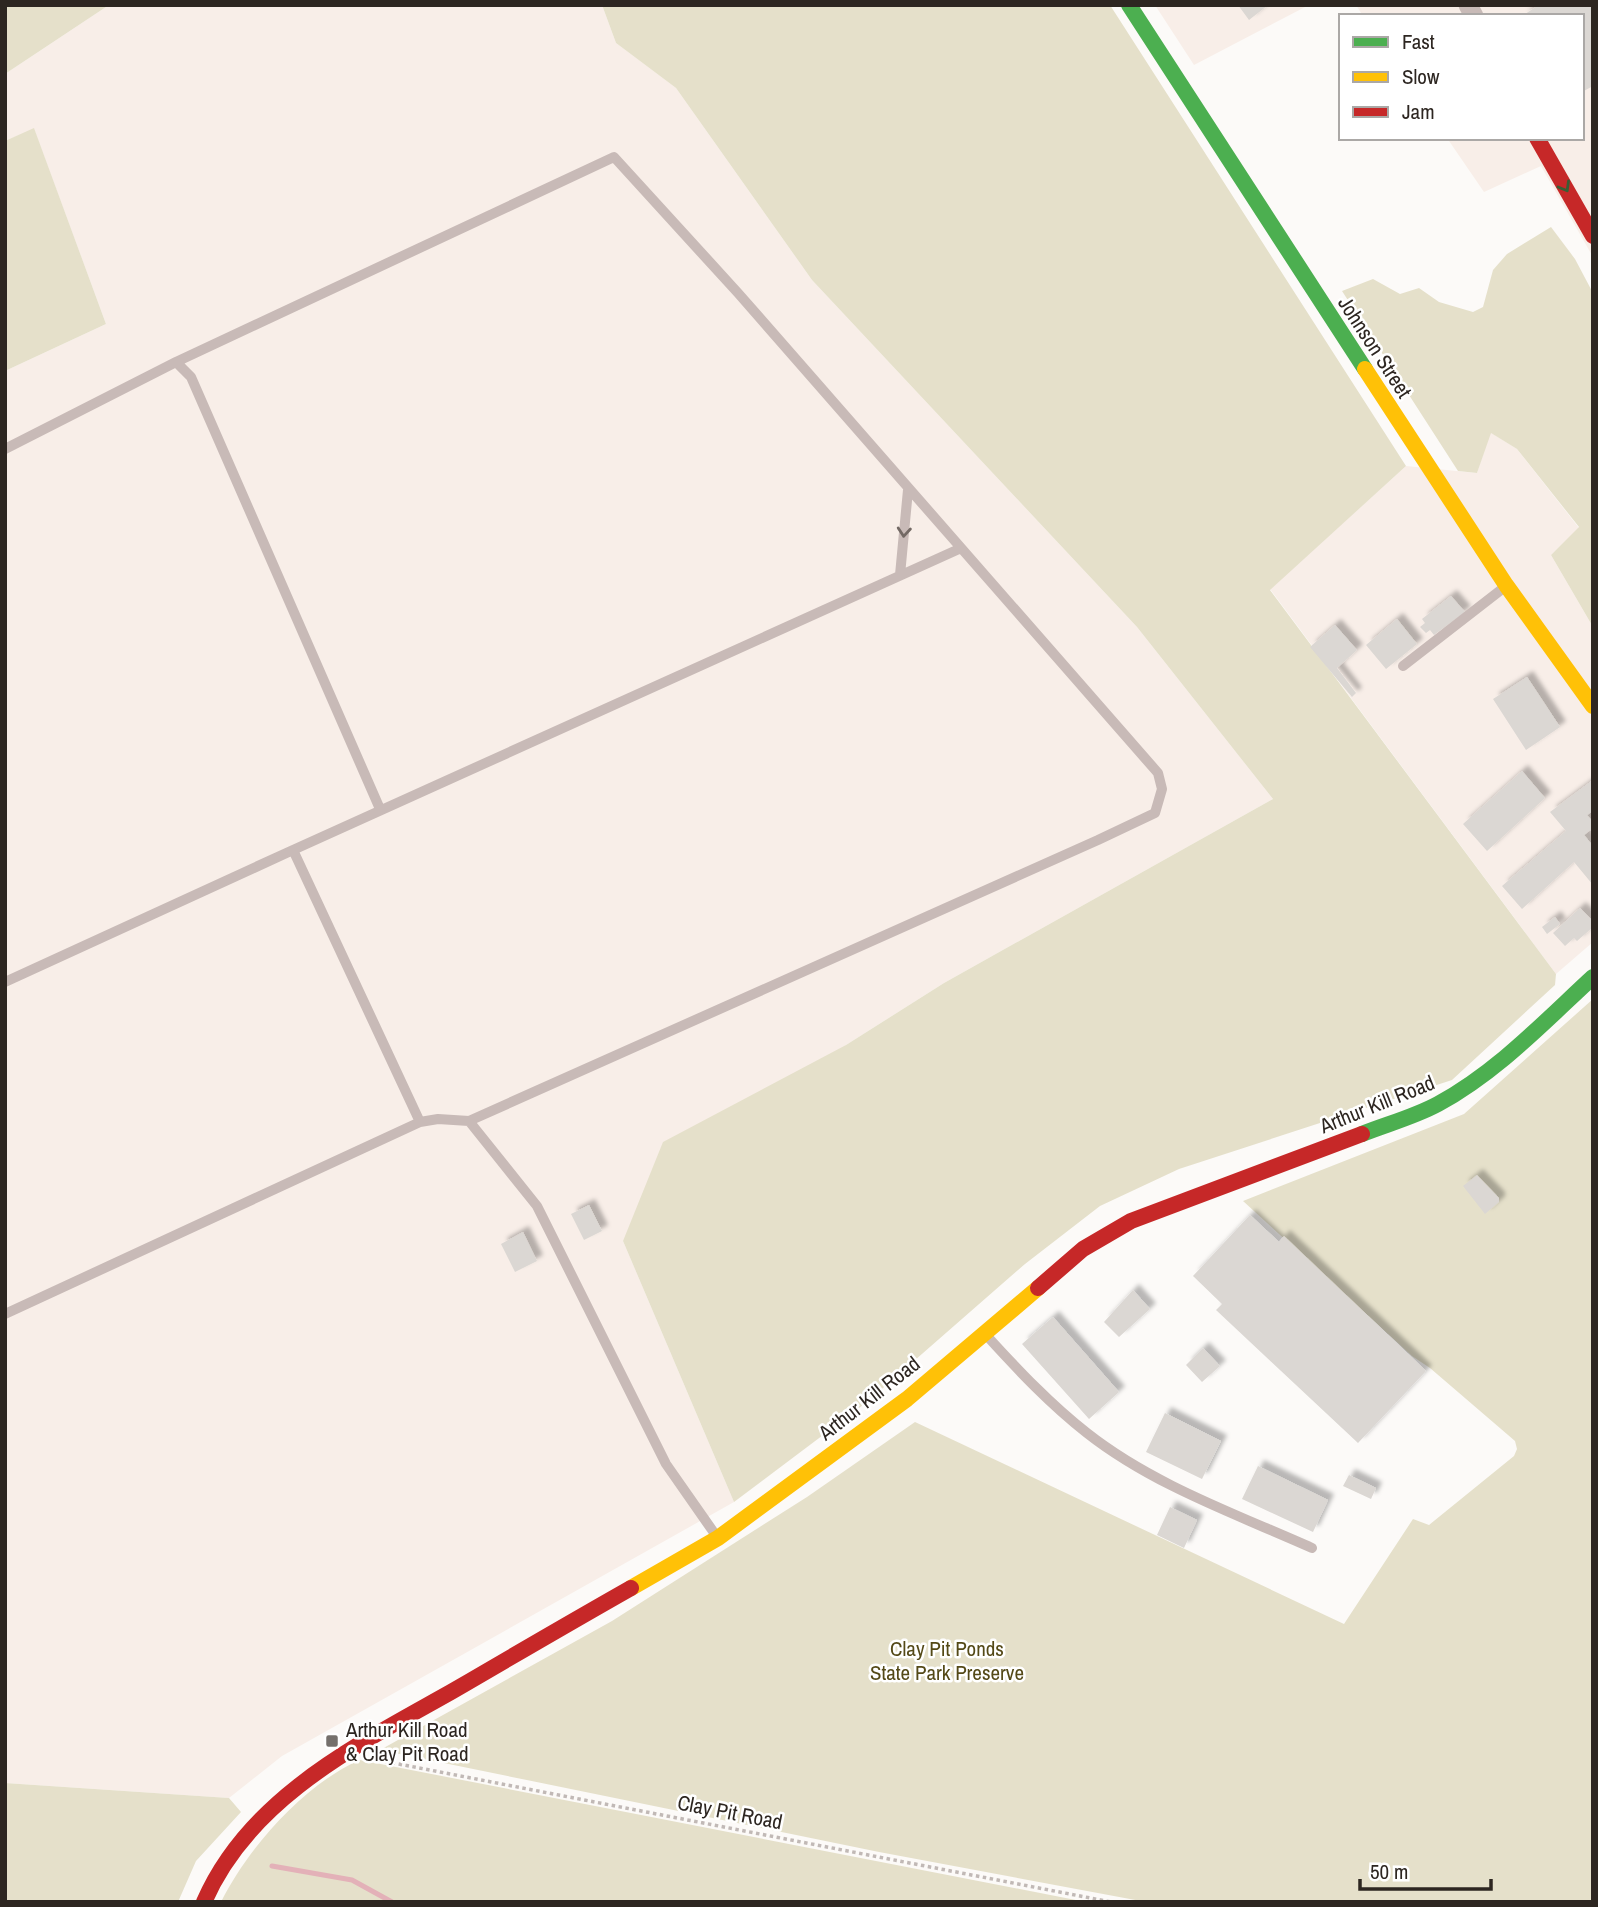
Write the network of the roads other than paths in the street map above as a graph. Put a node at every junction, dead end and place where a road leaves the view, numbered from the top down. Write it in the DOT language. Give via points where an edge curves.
graph roads {
  1 [pos="1129,5"];
  2 [pos="1538,140"];
  3 [pos="1593,236"];
  4 [pos="176,362"];
  5 [pos="5,449"];
  6 [pos="908,490"];
  7 [pos="960,549"];
  8 [pos="900,575"];
  9 [pos="1506,586"];
  10 [pos="1403,666"];
  11 [pos="1593,706"];
  12 [pos="380,809"];
  13 [pos="293,850"];
  14 [pos="1593,977"];
  15 [pos="5,982"];
  16 [pos="469,1121"];
  17 [pos="420,1122"];
  18 [pos="5,1314"];
  19 [pos="984,1333"];
  20 [pos="718,1538"];
  21 [pos="1312,1548"];
  22 [pos="204,1902"];
  1 -- 9 [label="street, Johnson Street"];
  2 -- 3 [label="street, one-way"];
  4 -- 5 [label="lane"];
  4 -- 6 [label="lane" via="614,157 738,292"];
  4 -- 12 [label="lane" via="191,377"];
  6 -- 7 [label="lane"];
  6 -- 8 [label="lane, one-way"];
  7 -- 8 [label="lane"];
  7 -- 16 [label="lane" via="1158,773 1162,789 1155,813"];
  8 -- 12 [label="lane"];
  9 -- 10 [label="lane"];
  9 -- 11 [label="street, Johnson Street"];
  12 -- 13 [label="lane"];
  13 -- 15 [label="lane"];
  13 -- 17 [label="lane"];
  14 -- 19 [label="street, Arthur Kill Road" via="1461,1092 1131,1221 1083,1248"];
  16 -- 17 [label="lane"];
  16 -- 20 [label="lane" via="537,1206 666,1464"];
  17 -- 18 [label="lane"];
  19 -- 20 [label="street, Arthur Kill Road" via="907,1399"];
  19 -- 21 [label="lane" via="1049,1401 1119,1455 1188,1493"];
  20 -- 22 [label="street, Arthur Kill Road" via="344,1753 258,1820 225,1856"];
}
